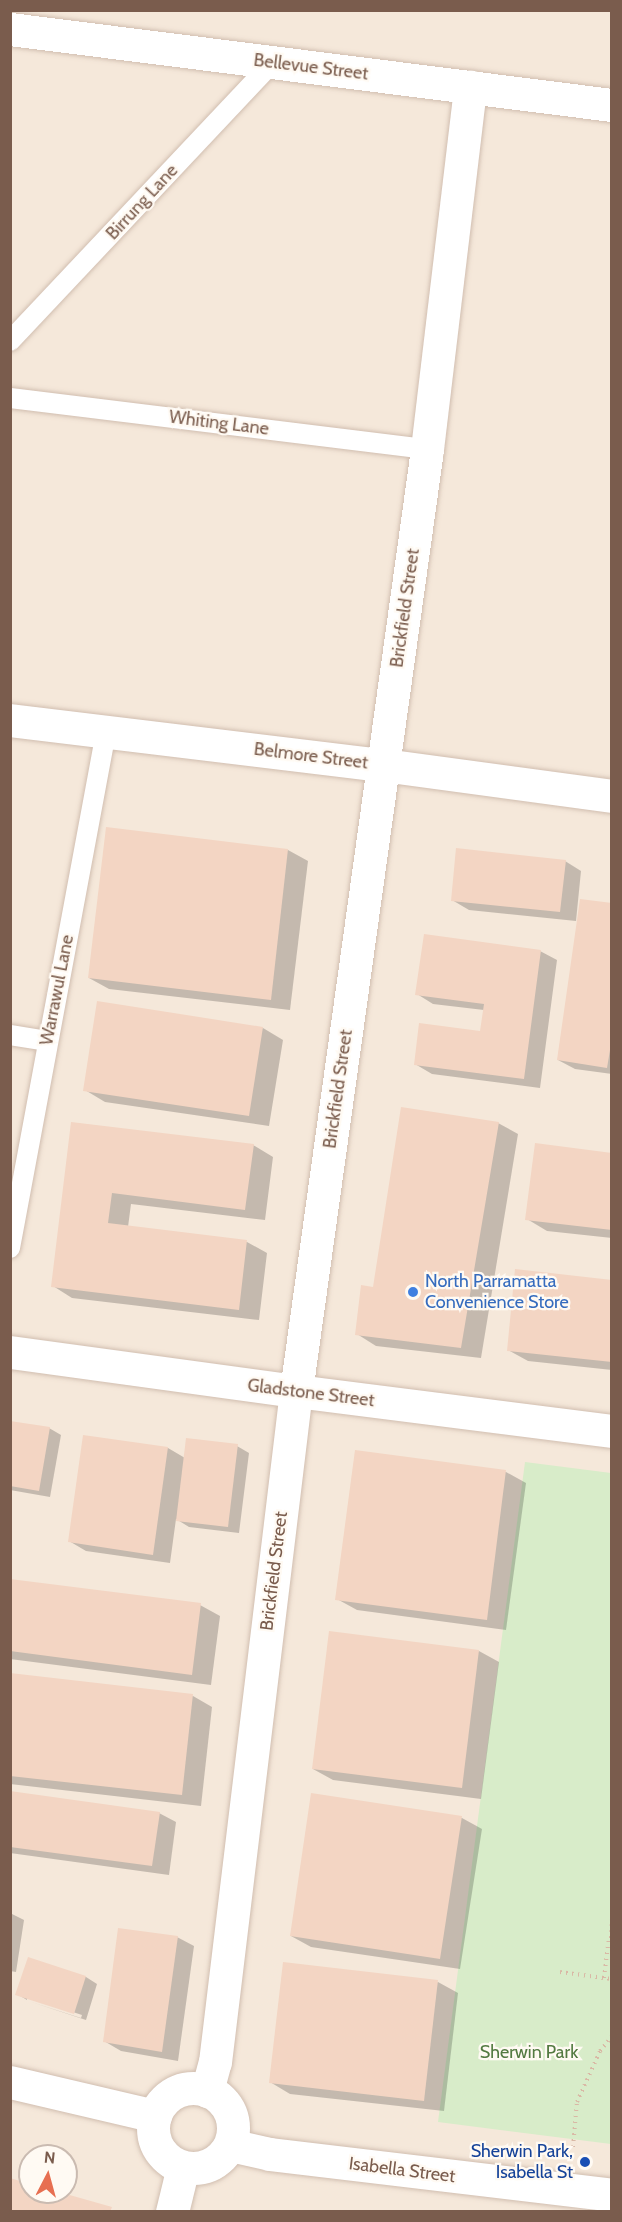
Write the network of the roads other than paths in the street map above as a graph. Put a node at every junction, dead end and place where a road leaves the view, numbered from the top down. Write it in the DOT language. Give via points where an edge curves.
graph roads {
  1 [pos="10,28"];
  2 [pos="273,62"];
  3 [pos="470,87"];
  4 [pos="612,105"];
  5 [pos="10,341"];
  6 [pos="10,398"];
  7 [pos="427,449"];
  8 [pos="10,720"];
  9 [pos="106,732"];
  10 [pos="384,765"];
  11 [pos="612,796"];
  12 [pos="10,1035"];
  13 [pos="47,1041"];
  14 [pos="10,1248"];
  15 [pos="10,1352"];
  16 [pos="296,1391"];
  17 [pos="612,1431"];
  18 [pos="10,2082"];
  19 [pos="207,2091"];
  20 [pos="155,2116"];
  21 [pos="230,2145"];
  22 [pos="183,2167"];
  23 [pos="612,2195"];
  24 [pos="172,2211"];
  1 -- 2 [label="street, Bellevue Street"];
  2 -- 3 [label="street, Bellevue Street"];
  2 -- 5 [label="lane, Birrung Lane"];
  3 -- 4 [label="street, Bellevue Street"];
  3 -- 7 [label="street, Brickfield Street"];
  6 -- 7 [label="lane, Whiting Lane"];
  7 -- 10 [label="street, Brickfield Street"];
  8 -- 9 [label="street, Belmore Street"];
  9 -- 10 [label="street, Belmore Street"];
  9 -- 13 [label="lane, Warrawul Lane"];
  10 -- 11 [label="street, Belmore Street"];
  10 -- 16 [label="street, Brickfield Street"];
  12 -- 13 [label="lane"];
  13 -- 14 [label="lane, Warrawul Lane"];
  15 -- 16 [label="street, Gladstone Street"];
  16 -- 17 [label="street, Gladstone Street"];
  16 -- 19 [label="street, Brickfield Street" via="215,2062"];
  18 -- 20 [label="street"];
  19 -- 20 [label="street" via="181,2090 170,2096"];
  19 -- 21 [label="street" via="227,2107 232,2119"];
  20 -- 22 [label="street" via="153,2128 161,2153"];
  21 -- 22 [label="street" via="210,2164"];
  21 -- 23 [label="street, Isabella Street" via="270,2154"];
  22 -- 24 [label="street"];
}
